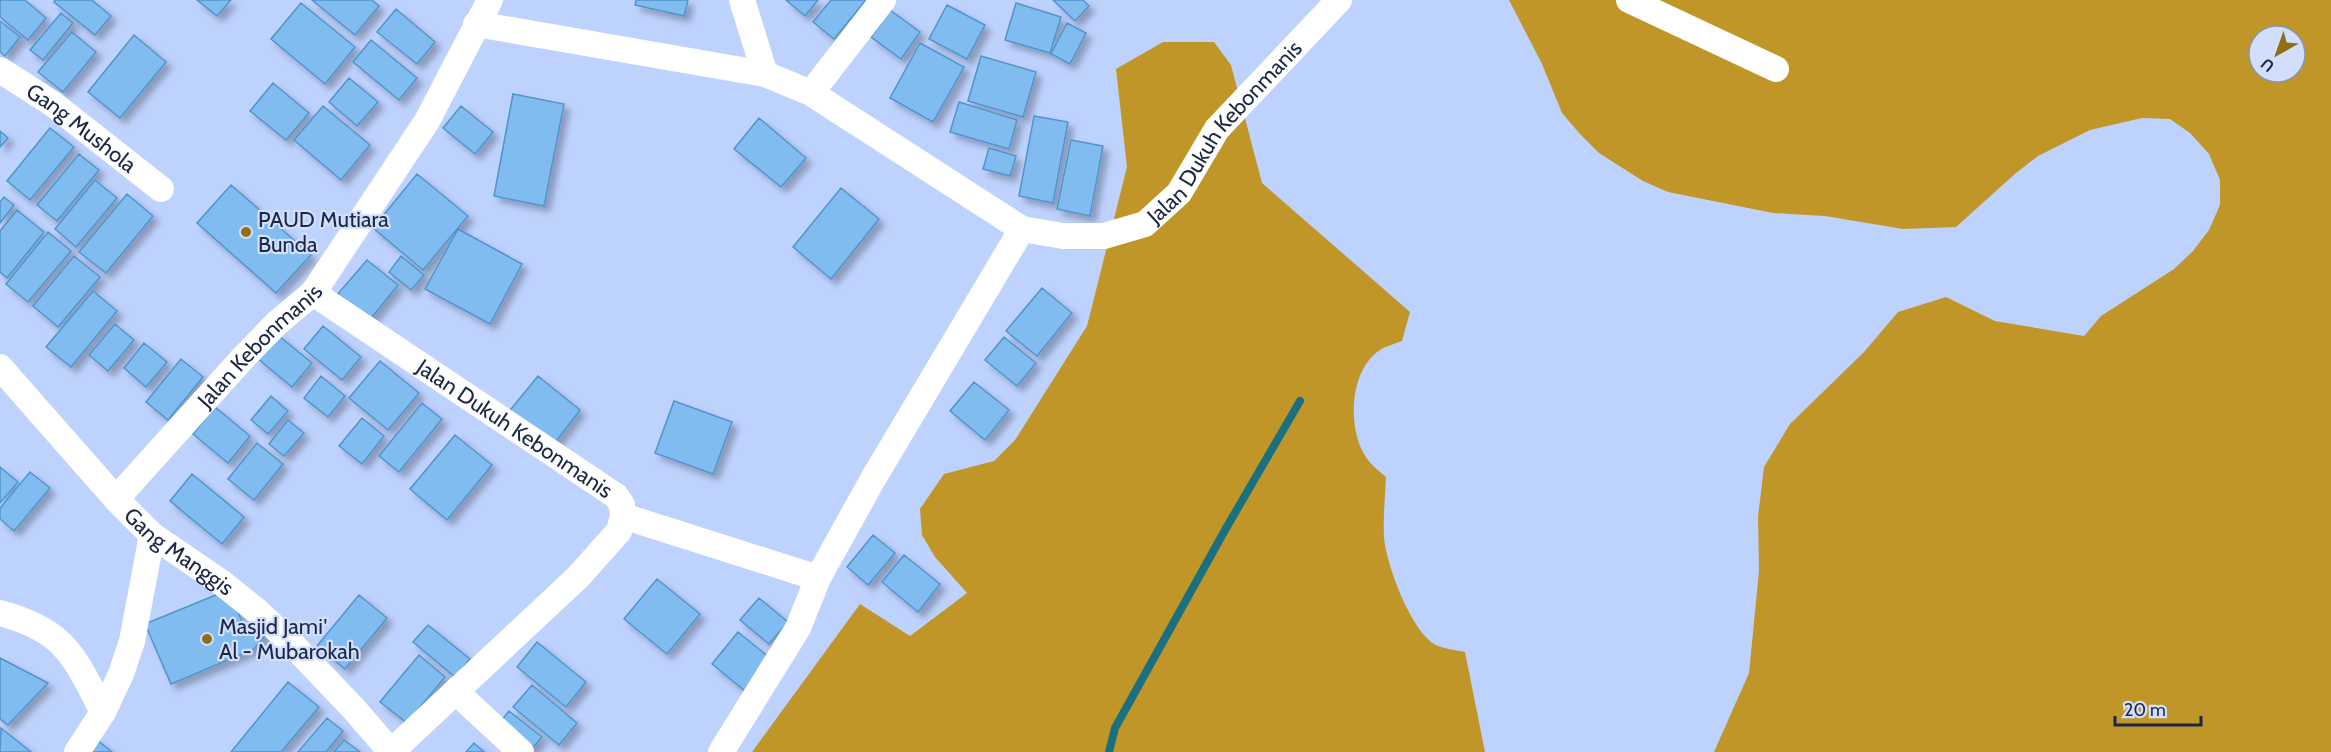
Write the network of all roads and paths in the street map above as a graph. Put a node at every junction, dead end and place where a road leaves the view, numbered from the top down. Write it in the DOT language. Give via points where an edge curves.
graph roads {
  1 [pos="490,0"];
  2 [pos="742,0"];
  3 [pos="883,0"];
  4 [pos="1339,0"];
  5 [pos="1629,0"];
  6 [pos="476,24"];
  7 [pos="1776,69"];
  8 [pos="0,70"];
  9 [pos="765,74"];
  10 [pos="811,93"];
  11 [pos="160,189"];
  12 [pos="1022,229"];
  13 [pos="313,293"];
  14 [pos="0,367"];
  15 [pos="116,499"];
  16 [pos="623,516"];
  17 [pos="152,535"];
  18 [pos="818,578"];
  19 [pos="0,613"];
  20 [pos="457,693"];
  21 [pos="103,712"];
  22 [pos="77,752"];
  23 [pos="391,752"];
  24 [pos="520,752"];
  25 [pos="721,752"];
  1 -- 6 [label="street"];
  2 -- 9 [label="street"];
  3 -- 10 [label="street"];
  4 -- 12 [label="street, Jalan Dukuh Kebonmanis" via="1217,129 1179,193 1145,224 1104,236 1064,236"];
  5 -- 7 [label="street"];
  6 -- 9 [label="street, Jalan Dukuh Kebonmanis"];
  6 -- 13 [label="street, Jalan Kebonmanis" via="426,121"];
  8 -- 11 [label="street, Gang Mushola" via="53,104"];
  9 -- 10 [label="street, Jalan Dukuh Kebonmanis"];
  10 -- 12 [label="street, Jalan Dukuh Kebonmanis"];
  12 -- 18 [label="street"];
  13 -- 15 [label="street, Jalan Kebonmanis" via="243,358"];
  13 -- 16 [label="street, Jalan Dukuh Kebonmanis" via="616,496"];
  14 -- 15 [label="street, Gang Manggis"];
  15 -- 17 [label="street, Gang Manggis"];
  16 -- 18 [label="street"];
  16 -- 20 [label="street, Jalan Dukuh Kebonmanis" via="619,531 578,577"];
  17 -- 21 [label="street" via="132,641"];
  17 -- 23 [label="street, Gang Manggis" via="257,611"];
  18 -- 25 [label="street" via="798,628"];
  19 -- 21 [label="street" via="24,620 58,639 77,661"];
  20 -- 23 [label="street, Jalan Dukuh Kebonmanis"];
  20 -- 24 [label="street"];
  21 -- 22 [label="street"];
}
